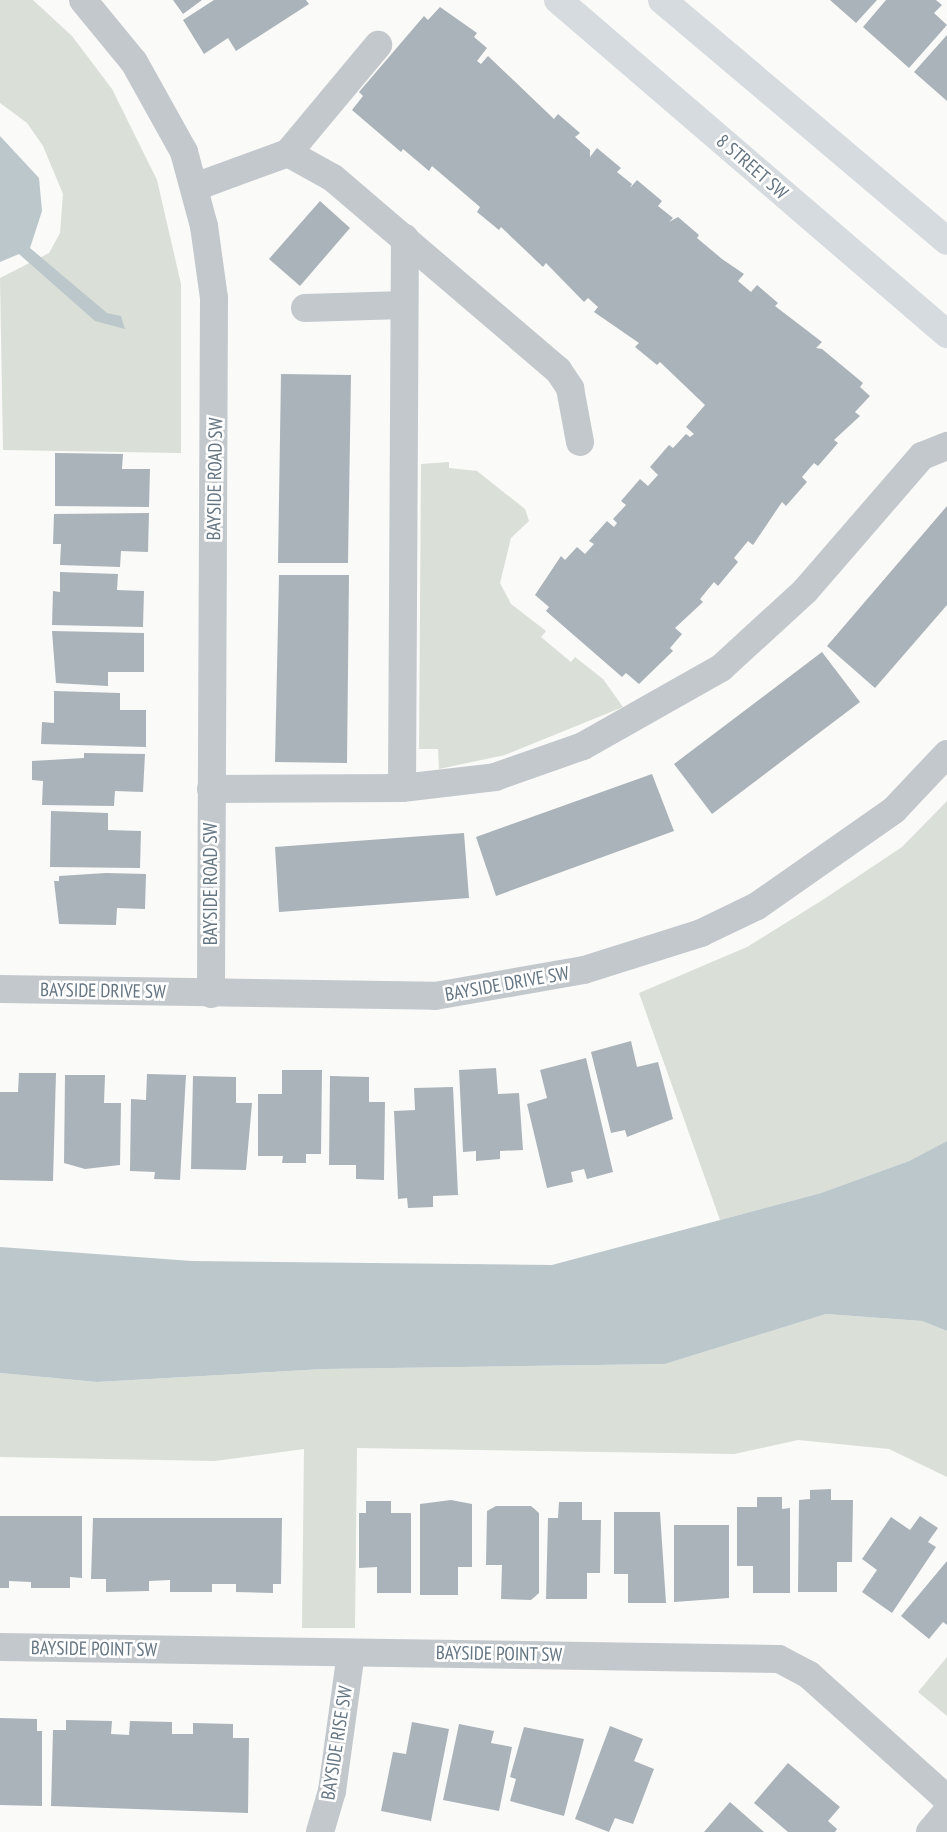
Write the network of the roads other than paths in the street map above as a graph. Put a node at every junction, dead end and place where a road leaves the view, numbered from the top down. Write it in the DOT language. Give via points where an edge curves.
graph roads {
  1 [pos="83,0"];
  2 [pos="558,0"];
  3 [pos="662,0"];
  4 [pos="378,45"];
  5 [pos="288,152"];
  6 [pos="195,187"];
  7 [pos="405,238"];
  8 [pos="947,241"];
  9 [pos="404,306"];
  10 [pos="305,308"];
  11 [pos="947,334"];
  12 [pos="580,442"];
  13 [pos="947,446"];
  14 [pos="947,754"];
  15 [pos="402,788"];
  16 [pos="212,789"];
  17 [pos="0,989"];
  18 [pos="211,994"];
  19 [pos="0,1647"];
  20 [pos="351,1653"];
  21 [pos="947,1799"];
  22 [pos="947,1812"];
  23 [pos="320,1832"];
  24 [pos="930,1832"];
  1 -- 6 [label="street, BAYSIDE ROAD SW" via="134,62 184,152"];
  2 -- 11 [label="main road, 8 STREET SW"];
  3 -- 8 [label="main road"];
  4 -- 5 [label="street"];
  5 -- 6 [label="street"];
  5 -- 7 [label="street" via="333,178"];
  6 -- 16 [label="street, BAYSIDE ROAD SW" via="216,319"];
  7 -- 9 [label="street"];
  7 -- 12 [label="street" via="558,370 570,388"];
  9 -- 10 [label="street"];
  9 -- 15 [label="street"];
  13 -- 15 [label="street" via="922,456 805,591 721,668 583,746 495,777"];
  14 -- 18 [label="street, BAYSIDE DRIVE SW" via="894,810 808,873 757,906 683,939 584,970 435,996"];
  15 -- 16 [label="street"];
  16 -- 18 [label="street, BAYSIDE ROAD SW"];
  17 -- 18 [label="street, BAYSIDE DRIVE SW"];
  19 -- 20 [label="street, BAYSIDE POINT SW"];
  20 -- 21 [label="street, BAYSIDE POINT SW" via="779,1659 809,1675"];
  20 -- 23 [label="street, BAYSIDE RISE SW" via="332,1791"];
  22 -- 24 [label="street"];
}
